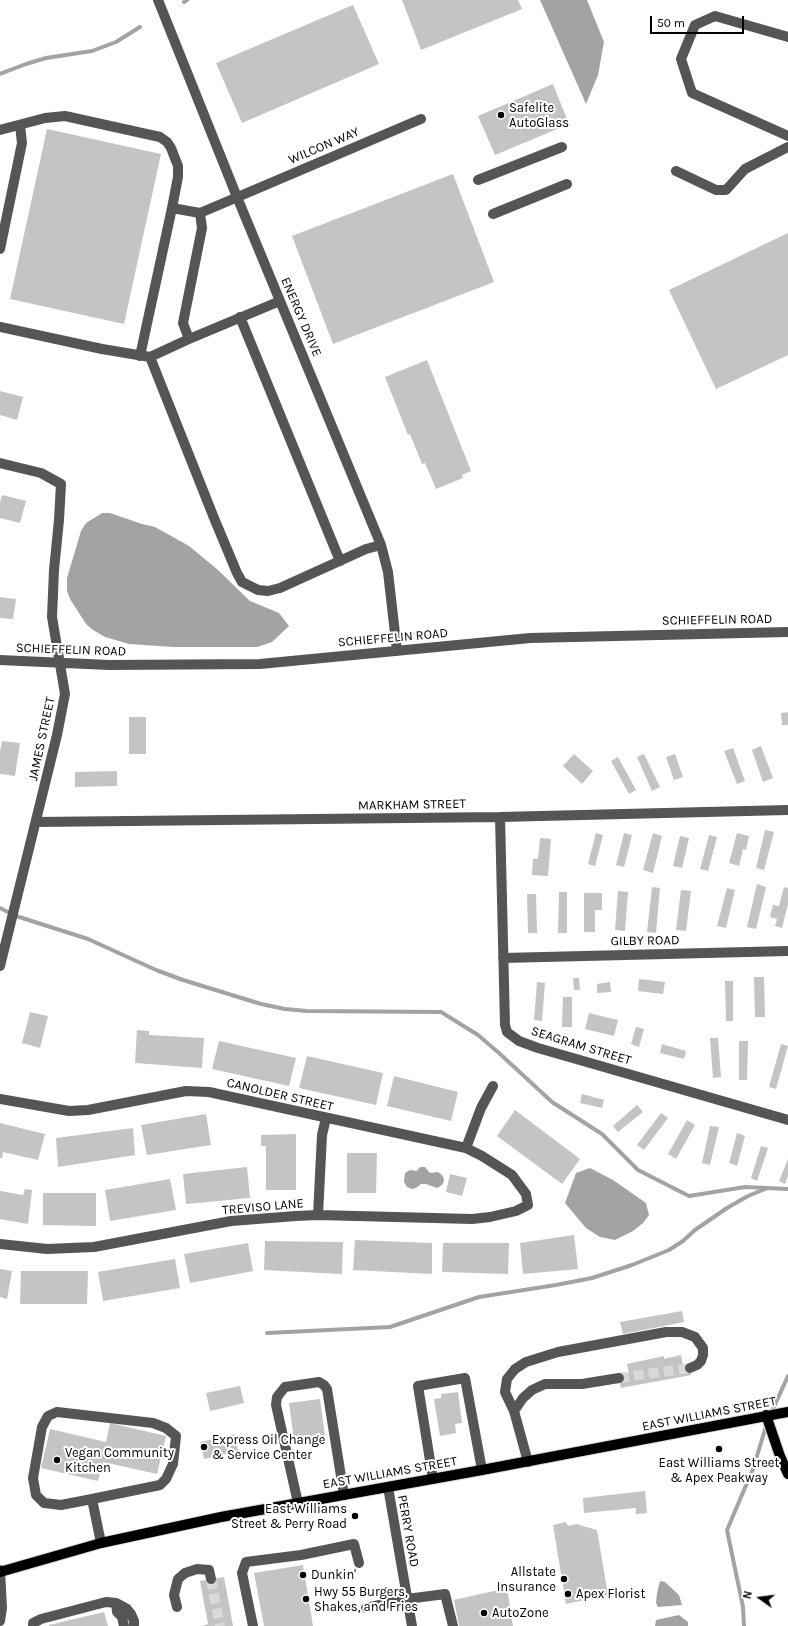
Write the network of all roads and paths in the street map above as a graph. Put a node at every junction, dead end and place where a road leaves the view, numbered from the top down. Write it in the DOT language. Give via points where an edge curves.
graph roads {
  1 [pos="158,0"];
  2 [pos="788,37"];
  3 [pos="421,119"];
  4 [pos="20,125"];
  5 [pos="0,130"];
  6 [pos="788,136"];
  7 [pos="562,147"];
  8 [pos="788,147"];
  9 [pos="676,171"];
  10 [pos="478,180"];
  11 [pos="567,184"];
  12 [pos="237,197"];
  13 [pos="172,208"];
  14 [pos="200,213"];
  15 [pos="493,214"];
  16 [pos="3,215"];
  17 [pos="0,249"];
  18 [pos="280,301"];
  19 [pos="240,317"];
  20 [pos="0,327"];
  21 [pos="189,339"];
  22 [pos="145,356"];
  23 [pos="0,463"];
  24 [pos="381,545"];
  25 [pos="340,561"];
  26 [pos="788,632"];
  27 [pos="397,651"];
  28 [pos="0,660"];
  29 [pos="59,662"];
  30 [pos="788,810"];
  31 [pos="500,817"];
  32 [pos="36,822"];
  33 [pos="788,951"];
  34 [pos="503,958"];
  35 [pos="0,966"];
  36 [pos="493,1086"];
  37 [pos="0,1099"];
  38 [pos="326,1118"];
  39 [pos="788,1120"];
  40 [pos="466,1148"];
  41 [pos="528,1205"];
  42 [pos="318,1215"];
  43 [pos="0,1244"];
  44 [pos="690,1368"];
  45 [pos="619,1378"];
  46 [pos="514,1411"];
  47 [pos="788,1412"];
  48 [pos="766,1415"];
  49 [pos="528,1462"];
  50 [pos="482,1470"];
  51 [pos="788,1474"];
  52 [pos="433,1479"];
  53 [pos="388,1488"];
  54 [pos="344,1494"];
  55 [pos="92,1499"];
  56 [pos="298,1503"];
  57 [pos="101,1543"];
  58 [pos="359,1563"];
  59 [pos="0,1572"];
  60 [pos="211,1579"];
  61 [pos="407,1599"];
  62 [pos="116,1603"];
  63 [pos="177,1607"];
  64 [pos="366,1608"];
  65 [pos="0,1621"];
  66 [pos="33,1626"];
  67 [pos="124,1626"];
  68 [pos="134,1626"];
  69 [pos="253,1626"];
  70 [pos="412,1626"];
  71 [pos="452,1626"];
  1 -- 12 [label="street, ENERGY DRIVE"];
  2 -- 6 [label="street" via="715,16 695,25 681,59 692,93"];
  3 -- 12 [label="street, WILCON WAY"];
  4 -- 5 [label="street"];
  4 -- 13 [label="street" via="44,118 65,116 160,137 171,148 178,166"];
  4 -- 16 [label="street" via="22,143"];
  7 -- 10 [label="street"];
  8 -- 9 [label="street" via="752,164 726,190 716,190"];
  11 -- 15 [label="street"];
  12 -- 14 [label="street, WILCON WAY"];
  12 -- 18 [label="street, ENERGY DRIVE"];
  13 -- 14 [label="street"];
  13 -- 22 [label="street"];
  14 -- 21 [label="street" via="202,228 183,323"];
  16 -- 17 [label="street"];
  18 -- 19 [label="street"];
  18 -- 24 [label="street, ENERGY DRIVE"];
  19 -- 21 [label="street"];
  19 -- 25 [label="street"];
  20 -- 22 [label="street"];
  21 -- 22 [label="street"];
  22 -- 25 [label="street" via="242,582 258,590 268,591"];
  23 -- 29 [label="street, JAMES STREET" via="41,473 61,484 52,617"];
  24 -- 25 [label="street"];
  24 -- 27 [label="street, ENERGY DRIVE" via="388,572"];
  26 -- 27 [label="street, SCHIEFFELIN ROAD" via="551,637"];
  27 -- 29 [label="street, SCHIEFFELIN ROAD" via="260,664 160,666"];
  28 -- 29 [label="street, SCHIEFFELIN ROAD"];
  29 -- 32 [label="street, JAMES STREET" via="65,694"];
  30 -- 31 [label="street, MARKHAM STREET"];
  31 -- 32 [label="street, MARKHAM STREET"];
  31 -- 34 [label="street, SEAGRAM STREET"];
  32 -- 35 [label="street, JAMES STREET"];
  33 -- 34 [label="street, GILBY ROAD"];
  34 -- 39 [label="street, SEAGRAM STREET" via="505,1025 508,1032 519,1041"];
  36 -- 40 [label="street" via="481,1108"];
  37 -- 38 [label="street, CANOLDER STREET" via="69,1111 88,1110 186,1091 208,1092"];
  38 -- 40 [label="street, CANOLDER STREET"];
  38 -- 42 [label="street" via="322,1135"];
  40 -- 41 [label="street, CANOLDER STREET" via="512,1175 526,1194"];
  41 -- 42 [label="street, TREVISO LANE" via="516,1211 472,1219"];
  42 -- 43 [label="street, TREVISO LANE" via="238,1220 94,1247 47,1249"];
  44 -- 46 [label="street" via="701,1361 702,1348 695,1337 682,1332 666,1332 558,1352 526,1362 515,1369 507,1379 505,1392"];
  45 -- 46 [label="street" via="582,1384 545,1384 532,1390"];
  46 -- 49 [label="street"];
  47 -- 48 [label="main road, EAST WILLIAMS STREET"];
  48 -- 49 [label="main road, EAST WILLIAMS STREET"];
  48 -- 51 [label="main road"];
  49 -- 50 [label="main road, EAST WILLIAMS STREET"];
  50 -- 52 [label="main road, EAST WILLIAMS STREET"];
  50 -- 52 [label="street" via="464,1378 418,1386"];
  52 -- 53 [label="main road, EAST WILLIAMS STREET"];
  53 -- 54 [label="main road, EAST WILLIAMS STREET"];
  53 -- 61 [label="street, PERRY ROAD"];
  54 -- 56 [label="main road, EAST WILLIAMS STREET"];
  54 -- 56 [label="street" via="327,1389 319,1382 285,1387 277,1397 276,1405"];
  55 -- 55 [label="street" via="160,1485 173,1464 176,1436 166,1428 153,1423 56,1412 48,1416 42,1427 33,1478 36,1495 44,1503 61,1505"];
  55 -- 57 [label="street"];
  56 -- 57 [label="main road, EAST WILLIAMS STREET" via="214,1518"];
  57 -- 59 [label="main road, EAST WILLIAMS STREET"];
  58 -- 69 [label="street" via="354,1544 301,1555 246,1562 242,1573"];
  59 -- 65 [label="street"];
  60 -- 63 [label="street" via="209,1570 197,1569 185,1573 178,1580 174,1595"];
  61 -- 64 [label="street"];
  61 -- 70 [label="street, PERRY ROAD"];
  61 -- 71 [label="street" via="445,1594"];
  62 -- 66 [label="street" via="106,1602 41,1619"];
  62 -- 67 [label="street" via="117,1612 122,1617"];
  62 -- 68 [label="street" via="131,1614"];
}
